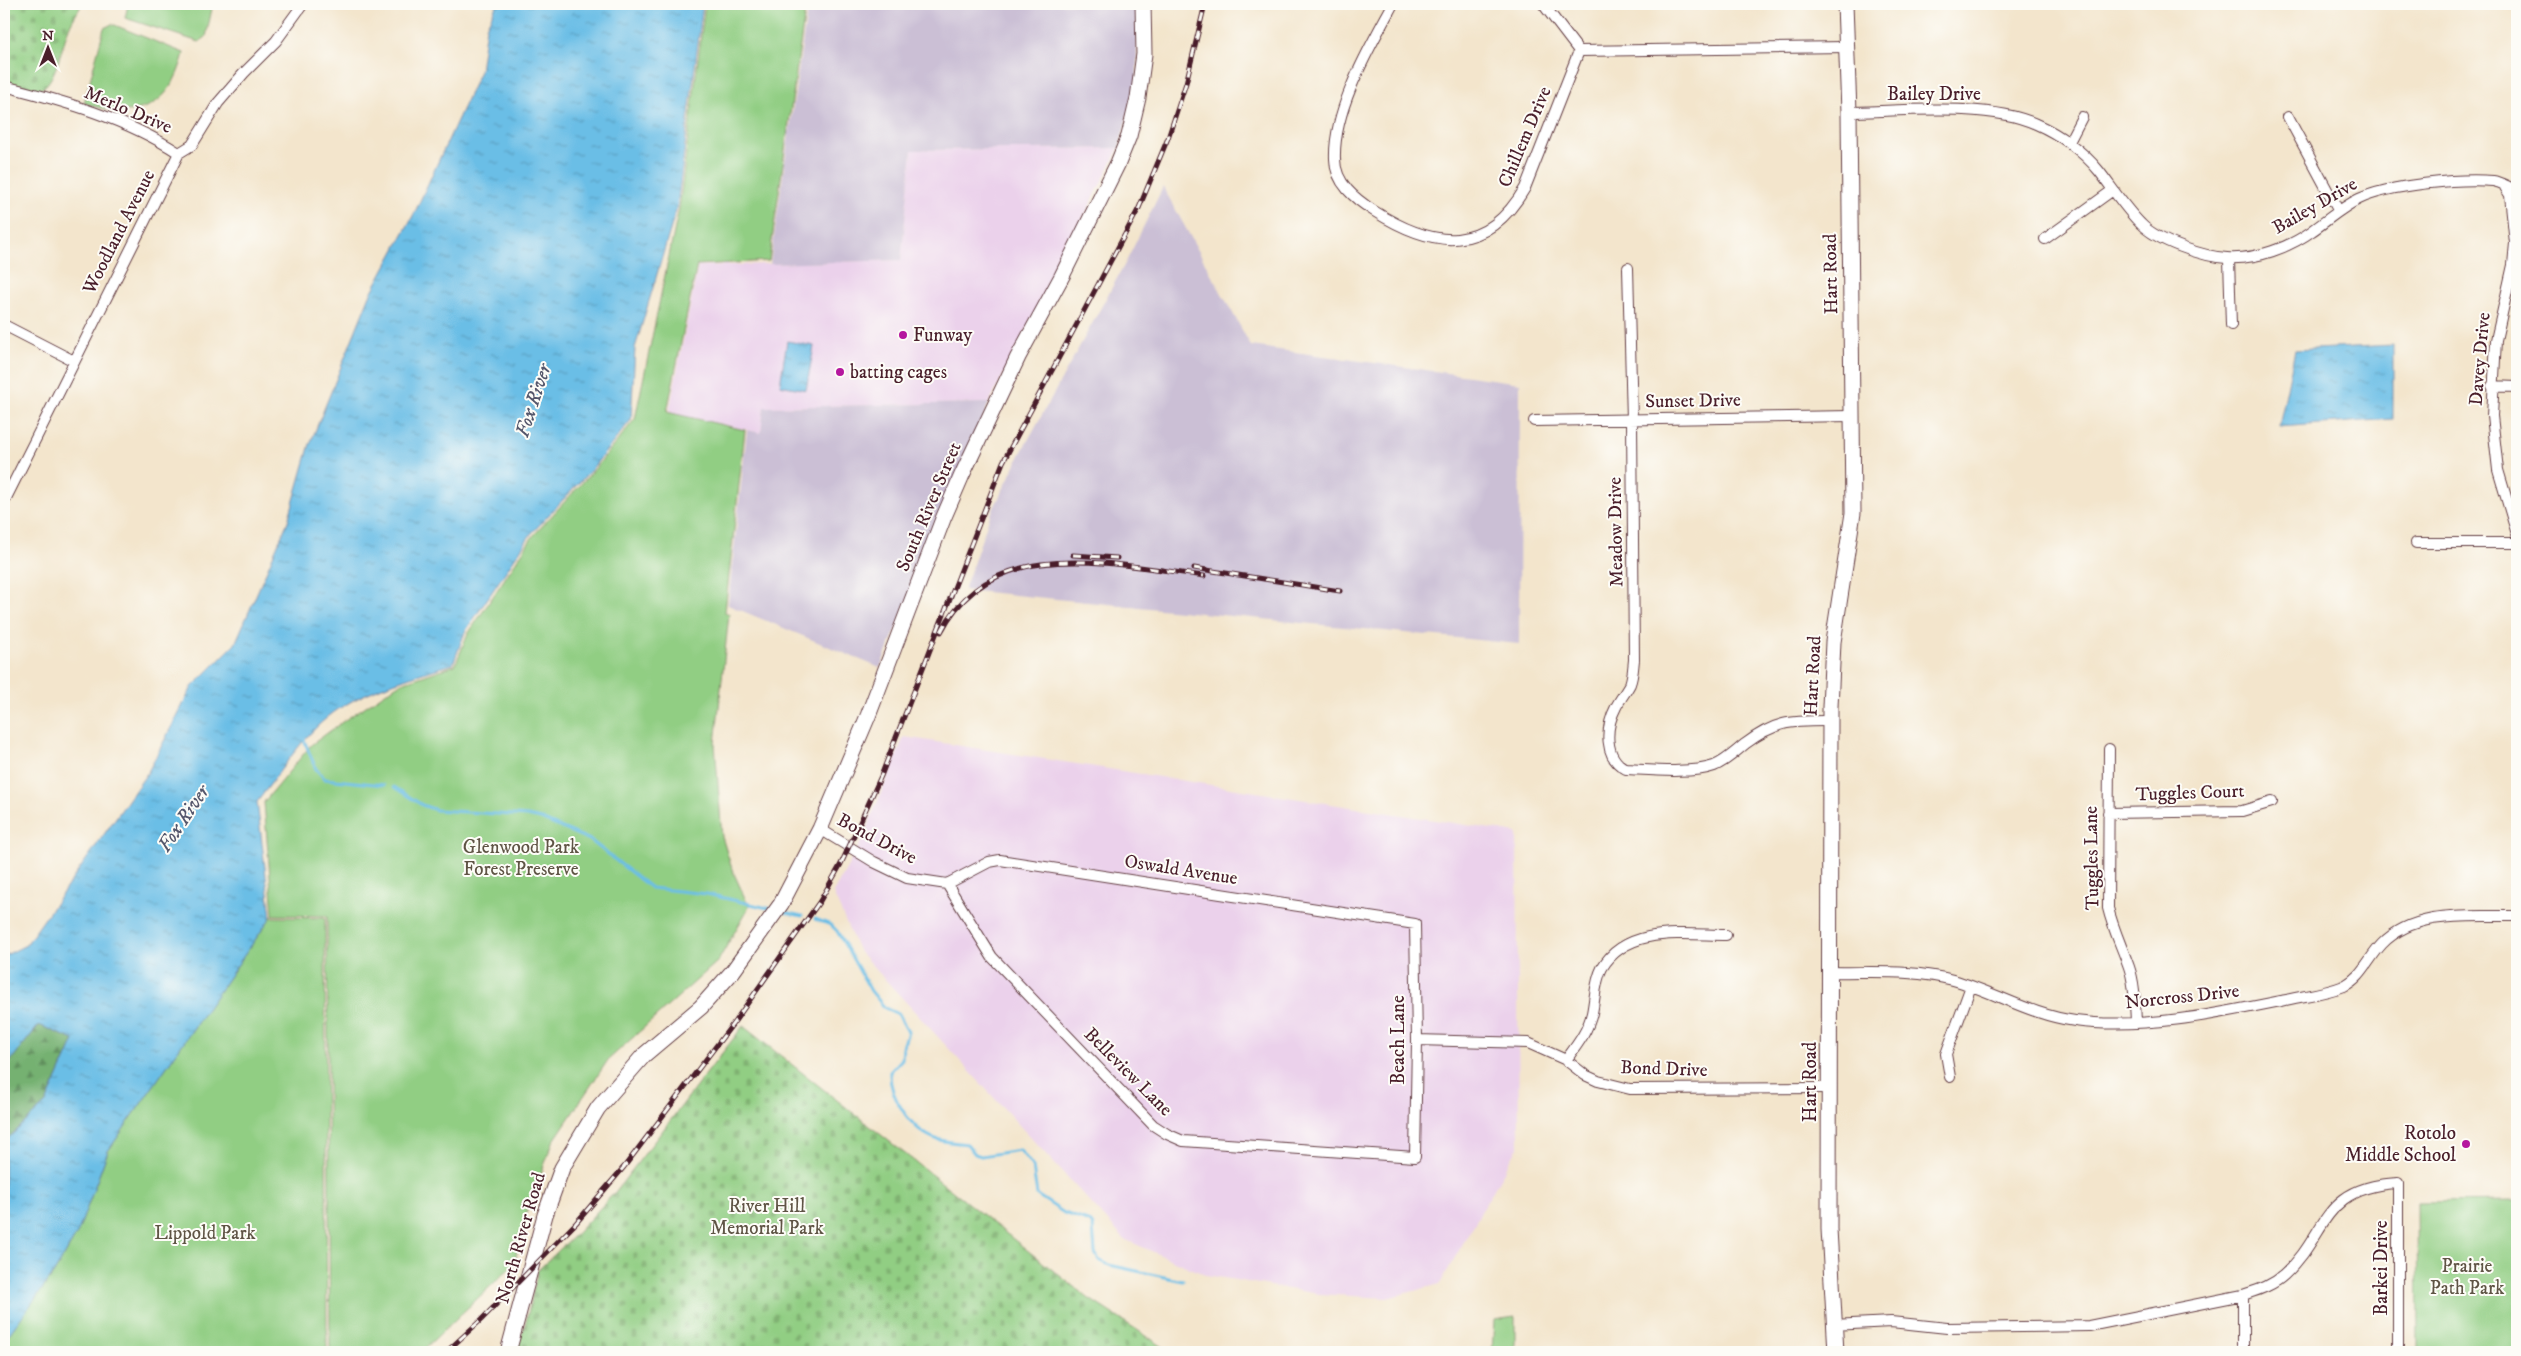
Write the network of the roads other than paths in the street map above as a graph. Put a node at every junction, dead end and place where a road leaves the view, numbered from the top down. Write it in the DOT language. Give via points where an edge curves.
graph roads {
  1 [pos="303,4"];
  2 [pos="1143,4"];
  3 [pos="1393,4"];
  4 [pos="1543,4"];
  5 [pos="1845,4"];
  6 [pos="1847,47"];
  7 [pos="1579,50"];
  8 [pos="4,86"];
  9 [pos="1849,112"];
  10 [pos="2288,116"];
  11 [pos="2082,117"];
  12 [pos="2068,142"];
  13 [pos="179,153"];
  14 [pos="2505,187"];
  15 [pos="2113,190"];
  16 [pos="2517,190"];
  17 [pos="2338,210"];
  18 [pos="2045,239"];
  19 [pos="2229,258"];
  20 [pos="1628,268"];
  21 [pos="4,325"];
  22 [pos="2231,325"];
  23 [pos="74,361"];
  24 [pos="2492,386"];
  25 [pos="2517,387"];
  26 [pos="1852,416"];
  27 [pos="1632,420"];
  28 [pos="1534,421"];
  29 [pos="4,502"];
  30 [pos="2517,534"];
  31 [pos="2517,543"];
  32 [pos="2416,544"];
  33 [pos="1830,721"];
  34 [pos="2109,749"];
  35 [pos="2272,802"];
  36 [pos="2108,813"];
  37 [pos="820,829"];
  38 [pos="947,884"];
  39 [pos="2517,916"];
  40 [pos="1414,924"];
  41 [pos="1726,935"];
  42 [pos="1829,972"];
  43 [pos="1971,986"];
  44 [pos="701,1007"];
  45 [pos="2136,1022"];
  46 [pos="1417,1040"];
  47 [pos="1566,1060"];
  48 [pos="1950,1077"];
  49 [pos="1831,1088"];
  50 [pos="1415,1157"];
  51 [pos="2243,1295"];
  52 [pos="1833,1326"];
  53 [pos="508,1352"];
  54 [pos="1836,1352"];
  55 [pos="2243,1352"];
  56 [pos="2398,1352"];
  1 -- 13 [label="street, Woodland Avenue" via="276,41 218,103 192,145"];
  2 -- 37 [label="main road, South River Street" via="1144,45 1139,91 1129,136 1062,276 1018,357 943,519 868,716"];
  3 -- 7 [label="street, Chillem Drive" via="1346,102 1334,160 1339,178 1355,196 1381,215 1418,234 1444,239 1479,233 1498,224 1513,208 1525,188"];
  4 -- 7 [label="street"];
  5 -- 6 [label="main road, Hart Road"];
  6 -- 7 [label="street"];
  6 -- 9 [label="main road, Hart Road"];
  8 -- 13 [label="street, Merlo Drive" via="50,97 115,121"];
  9 -- 12 [label="street, Bailey Drive" via="1984,110 2035,123"];
  9 -- 26 [label="main road, Hart Road"];
  10 -- 17 [label="street"];
  11 -- 12 [label="street"];
  12 -- 15 [label="street, Bailey Drive" via="2098,169"];
  13 -- 23 [label="street, Woodland Avenue"];
  14 -- 16 [label="street, Bailey Drive"];
  14 -- 17 [label="street, Bailey Drive" via="2492,181 2420,184 2380,191"];
  14 -- 24 [label="street, Davey Drive" via="2510,195 2515,243 2496,340"];
  15 -- 18 [label="street"];
  15 -- 19 [label="street, Bailey Drive" via="2142,226 2184,249"];
  17 -- 19 [label="street, Bailey Drive" via="2290,244 2250,256"];
  19 -- 22 [label="street"];
  20 -- 27 [label="street, Meadow Drive"];
  21 -- 23 [label="street"];
  23 -- 29 [label="street, Woodland Avenue"];
  24 -- 25 [label="street"];
  24 -- 30 [label="street, Davey Drive" via="2495,453"];
  26 -- 27 [label="street, Sunset Drive"];
  26 -- 33 [label="main road, Hart Road" via="1853,513 1833,642"];
  27 -- 28 [label="street, Sunset Drive"];
  27 -- 33 [label="street, Meadow Drive" via="1633,672 1611,721 1610,756 1626,769 1708,768 1724,761 1776,724"];
  31 -- 32 [label="street"];
  33 -- 42 [label="main road, Hart Road"];
  34 -- 36 [label="street, Tuggles Lane"];
  35 -- 36 [label="street, Tuggles Court" via="2242,811"];
  36 -- 45 [label="street, Tuggles Lane" via="2108,908 2113,930 2129,968"];
  37 -- 38 [label="street, Bond Drive" via="907,878"];
  37 -- 44 [label="main road, South River Street" via="781,904 733,971"];
  38 -- 40 [label="street, Oswald Avenue" via="989,862 1000,860"];
  38 -- 50 [label="street, Belleview Lane" via="992,956 1153,1126 1166,1134 1183,1141"];
  39 -- 45 [label="street, Norcross Drive" via="2436,919 2406,927 2382,945 2353,981 2336,989 2236,1010"];
  40 -- 46 [label="street, Beach Lane"];
  41 -- 47 [label="street" via="1652,936 1630,942 1617,952 1602,968 1587,1029"];
  42 -- 43 [label="street, Norcross Drive" via="1925,974"];
  42 -- 49 [label="main road, Hart Road"];
  43 -- 45 [label="street, Norcross Drive" via="2047,1015 2076,1021"];
  43 -- 48 [label="street" via="1946,1054"];
  44 -- 53 [label="main road, North River Road" via="644,1055 598,1108 562,1168 545,1214"];
  46 -- 47 [label="street, Bond Drive" via="1528,1043"];
  46 -- 50 [label="street, Beach Lane"];
  47 -- 49 [label="street, Bond Drive" via="1598,1081 1630,1089"];
  49 -- 52 [label="main road, Hart Road" via="1829,1229"];
  51 -- 52 [label="street" via="2089,1326 1947,1328 1891,1322"];
  51 -- 55 [label="street"];
  51 -- 56 [label="street, Barkei Drive" via="2263,1289 2284,1275 2338,1204 2365,1188 2398,1183"];
  52 -- 54 [label="main road, Hart Road"];
}
